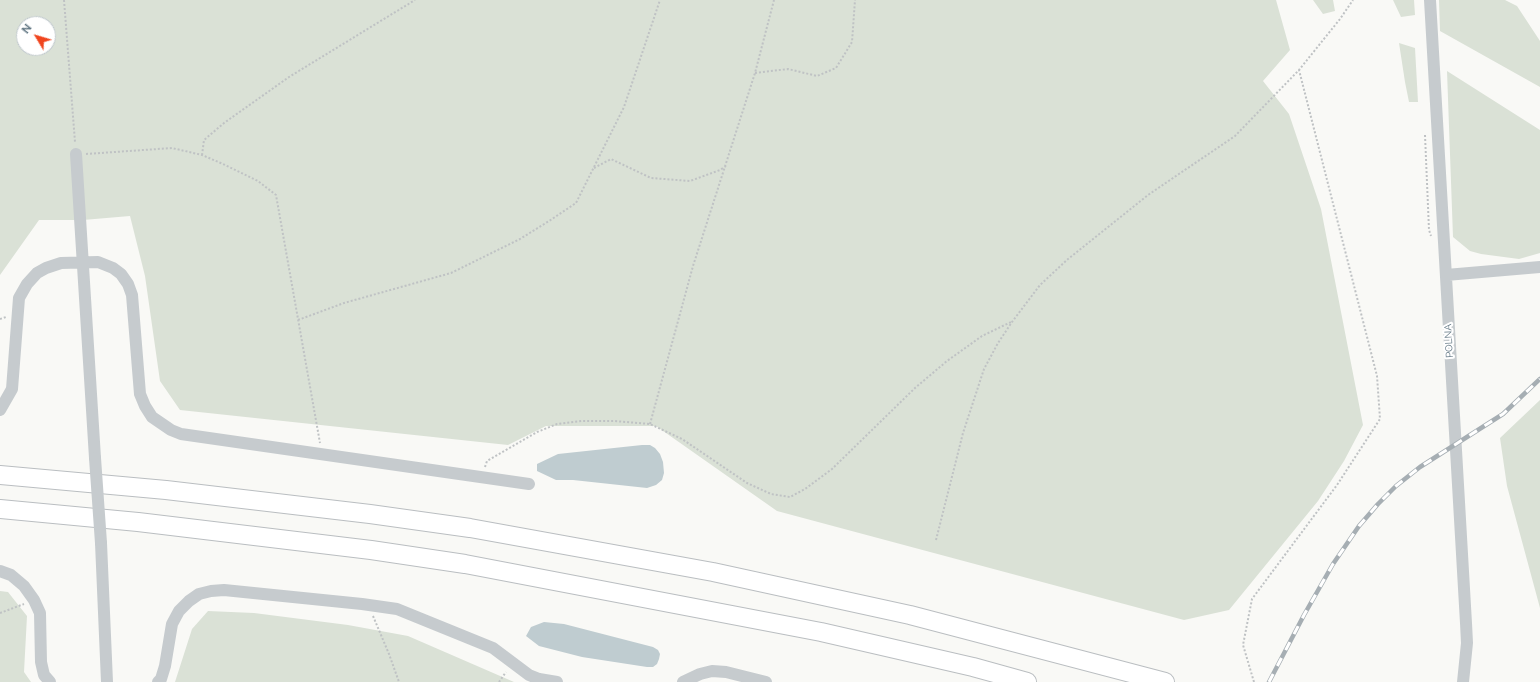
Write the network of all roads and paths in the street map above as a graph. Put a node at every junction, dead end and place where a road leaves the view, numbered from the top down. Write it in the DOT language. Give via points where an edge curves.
graph roads {
  1 [pos="64,0"];
  2 [pos="415,0"];
  3 [pos="660,0"];
  4 [pos="774,0"];
  5 [pos="855,0"];
  6 [pos="1353,0"];
  7 [pos="1430,0"];
  8 [pos="1299,70"];
  9 [pos="755,73"];
  10 [pos="76,154"];
  11 [pos="202,155"];
  12 [pos="727,165"];
  13 [pos="593,168"];
  14 [pos="82,262"];
  15 [pos="1540,267"];
  16 [pos="1446,275"];
  17 [pos="298,320"];
  18 [pos="1012,322"];
  19 [pos="0,410"];
  20 [pos="650,424"];
  21 [pos="322,454"];
  22 [pos="0,475"];
  23 [pos="482,477"];
  24 [pos="529,484"];
  25 [pos="0,509"];
  26 [pos="936,540"];
  27 [pos="0,570"];
  28 [pos="34,600"];
  29 [pos="367,604"];
  30 [pos="0,612"];
  31 [pos="50,682"];
  32 [pos="107,682"];
  33 [pos="158,682"];
  34 [pos="399,682"];
  35 [pos="557,682"];
  36 [pos="683,682"];
  37 [pos="766,682"];
  38 [pos="1027,682"];
  39 [pos="1165,682"];
  40 [pos="1254,682"];
  41 [pos="1463,682"];
  1 -- 10 [label="path"];
  2 -- 11 [label="path" via="289,77 224,123 204,140"];
  3 -- 13 [label="path" via="624,108"];
  4 -- 9 [label="path"];
  5 -- 9 [label="path" via="852,42 836,68 817,76 788,69"];
  6 -- 8 [label="path"];
  7 -- 16 [label="street, POLNA"];
  8 -- 18 [label="path" via="1235,136 1148,195 1068,259 1040,285"];
  8 -- 40 [label="path" via="1377,376 1380,419 1337,485 1252,599 1243,646"];
  9 -- 12 [label="path"];
  10 -- 11 [label="path" via="172,148"];
  10 -- 14 [label="street"];
  11 -- 17 [label="path" via="258,181 276,195"];
  12 -- 13 [label="path" via="720,170 690,180 650,178 611,159"];
  12 -- 20 [label="path" via="693,266"];
  13 -- 17 [label="path" via="576,203 520,239 451,273 344,303"];
  14 -- 19 [label="street" via="60,263 37,273 19,298 12,389"];
  14 -- 21 [label="street" via="98,262 113,268 128,284 132,295 140,394 149,412 162,424 181,434"];
  14 -- 32 [label="street, bridge" via="101,543"];
  15 -- 16 [label="street"];
  16 -- 41 [label="street, POLNA" via="1467,643"];
  17 -- 21 [label="path"];
  18 -- 20 [label="path" via="982,336 948,361 915,388 832,470 790,496 770,494 747,483 682,439"];
  18 -- 26 [label="path" via="984,369 963,433"];
  20 -- 23 [label="path" via="606,421 557,424 537,432 487,461"];
  21 -- 23 [label="street"];
  22 -- 39 [label="highway" via="166,490 470,528 713,572 902,613"];
  23 -- 24 [label="street"];
  25 -- 38 [label="highway" via="138,522 465,564 820,632"];
  27 -- 28 [label="street" via="24,586"];
  28 -- 30 [label="path"];
  28 -- 31 [label="street" via="40,613 40,662 44,675"];
  29 -- 33 [label="street" via="224,590 199,594 179,611 172,624 161,679"];
  29 -- 34 [label="path"];
  29 -- 35 [label="street" via="397,609 419,617 493,648 529,675"];
  36 -- 37 [label="street" via="712,671"];
}
